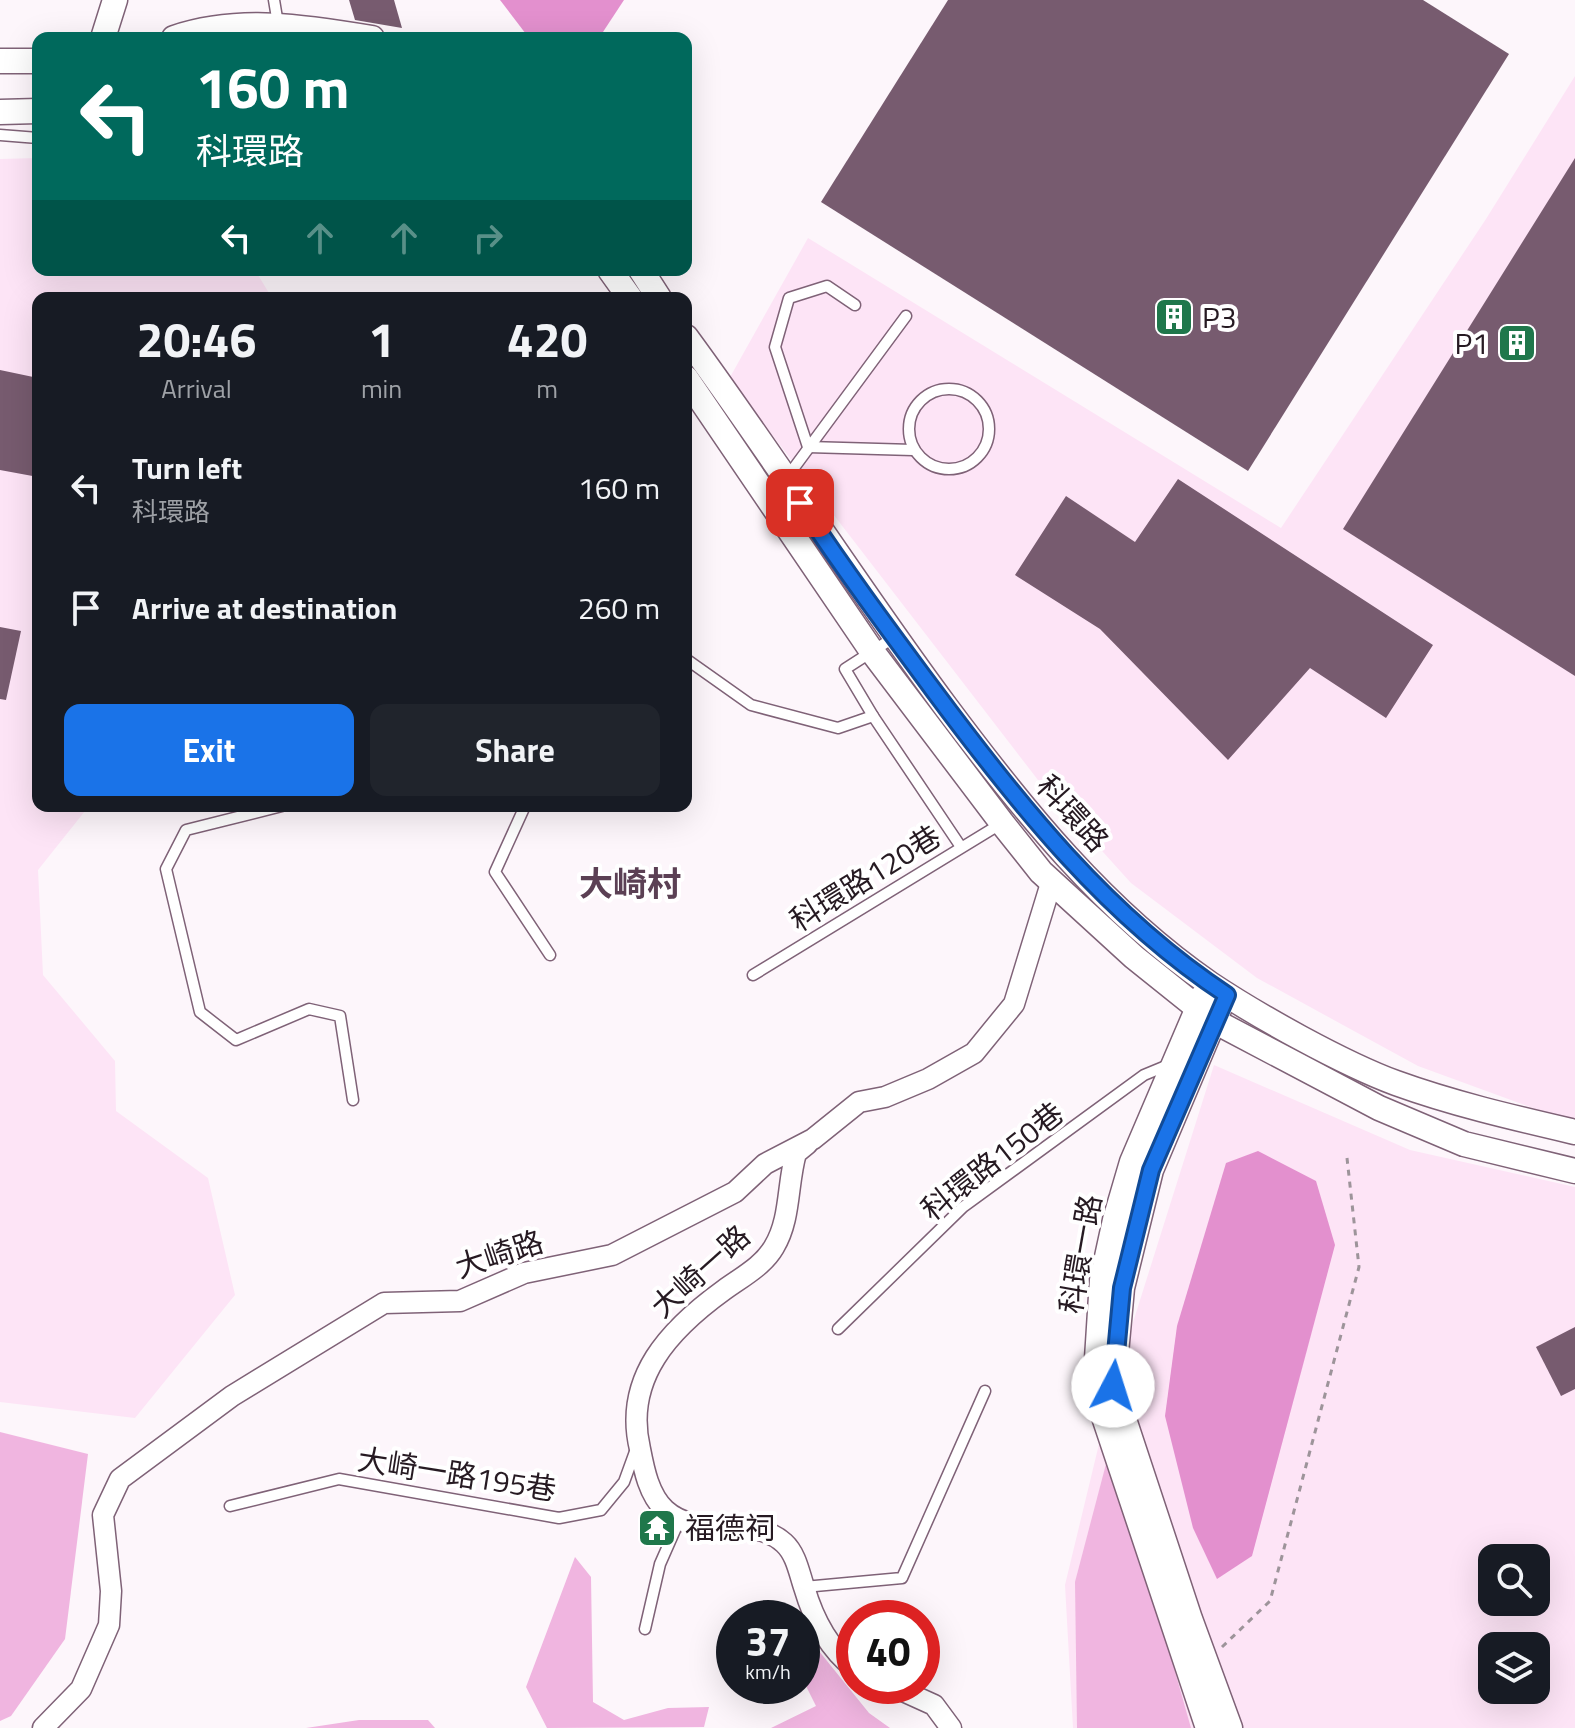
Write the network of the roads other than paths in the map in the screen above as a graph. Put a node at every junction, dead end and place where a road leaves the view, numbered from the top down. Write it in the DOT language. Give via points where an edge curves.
graph roads {
  1 [pos="115,0"];
  2 [pos="274,0"];
  3 [pos="278,24"];
  4 [pos="105,32"];
  5 [pos="192,32"];
  6 [pos="332,32"];
  7 [pos="0,61"];
  8 [pos="32,61"];
  9 [pos="32,111"];
  10 [pos="0,112"];
  11 [pos="0,135"];
  12 [pos="32,138"];
  13 [pos="855,305"];
  14 [pos="906,316"];
  15 [pos="692,347"];
  16 [pos="692,385"];
  17 [pos="808,447"];
  18 [pos="913,450"];
  19 [pos="775,486"];
  20 [pos="893,638"];
  21 [pos="871,650"];
  22 [pos="692,663"];
  23 [pos="873,716"];
  24 [pos="258,812"];
  25 [pos="522,812"];
  26 [pos="1002,823"];
  27 [pos="961,847"];
  28 [pos="1052,880"];
  29 [pos="550,955"];
  30 [pos="753,975"];
  31 [pos="1217,988"];
  32 [pos="1206,1016"];
  33 [pos="1184,1065"];
  34 [pos="353,1100"];
  35 [pos="1575,1132"];
  36 [pos="813,1139"];
  37 [pos="1575,1171"];
  38 [pos="838,1329"];
  39 [pos="985,1391"];
  40 [pos="638,1443"];
  41 [pos="230,1506"];
  42 [pos="679,1521"];
  43 [pos="804,1587"];
  44 [pos="645,1629"];
  45 [pos="836,1649"];
  46 [pos="932,1704"];
  47 [pos="951,1726"];
  48 [pos="43,1728"];
  49 [pos="1208,1728"];
  50 [pos="1230,1728"];
  1 -- 4 [label="street"];
  2 -- 3 [label="lane"];
  3 -- 5 [label="street"];
  3 -- 6 [label="street"];
  7 -- 8 [label="street"];
  9 -- 10 [label="street"];
  11 -- 12 [label="lane"];
  13 -- 17 [label="lane" via="827,286 789,298 775,347"];
  14 -- 17 [label="lane"];
  15 -- 19 [label="street, 科環路"];
  16 -- 19 [label="street, 科環路"];
  17 -- 18 [label="lane"];
  17 -- 19 [label="lane"];
  18 -- 18 [label="lane" via="935,468 962,468 974,461 988,438 985,410 966,393 941,389 929,394 912,413"];
  19 -- 20 [label="street, 科環路"];
  19 -- 21 [label="street, 科環路"];
  20 -- 21 [label="lane"];
  20 -- 31 [label="street, 科環路" via="1060,850 1151,939"];
  21 -- 23 [label="lane" via="845,669"];
  21 -- 26 [label="street, 科環路"];
  22 -- 23 [label="lane" via="751,705 838,728"];
  23 -- 27 [label="lane"];
  24 -- 34 [label="lane" via="186,830 166,869 200,1012 236,1040 309,1009 340,1016"];
  25 -- 29 [label="lane" via="495,872"];
  26 -- 27 [label="lane, 科環路120巷"];
  26 -- 28 [label="street, 科環路"];
  27 -- 30 [label="lane, 科環路120巷"];
  28 -- 32 [label="street, 科環路"];
  28 -- 36 [label="street, 大崎路" via="1014,1004 974,1053 928,1079 859,1102"];
  31 -- 32 [label="street, 科環一路"];
  31 -- 35 [label="street, 科環路" via="1393,1082"];
  32 -- 33 [label="street, 科環一路"];
  32 -- 37 [label="street, 科環路" via="1379,1108 1464,1144"];
  33 -- 38 [label="lane, 科環路150巷" via="1159,1066 1144,1075 963,1207"];
  33 -- 49 [label="street, 科環一路" via="1132,1162 1115,1220 1102,1280 1095,1390"];
  33 -- 50 [label="street, 科環一路" via="1122,1288 1113,1386"];
  36 -- 40 [label="street, 大崎一路" via="796,1153 784,1224 774,1248 683,1323 658,1351 637,1400"];
  36 -- 48 [label="street, 大崎路" via="765,1164 735,1192 612,1255 524,1273 460,1301 384,1303 232,1396 120,1479 103,1515 109,1625 81,1689"];
  39 -- 43 [label="lane" via="902,1578"];
  40 -- 41 [label="lane, 大崎一路195巷" via="624,1482 601,1510 559,1518 339,1479"];
  40 -- 42 [label="street, 大崎一路" via="651,1489"];
  42 -- 43 [label="street" via="774,1536 795,1559"];
  42 -- 44 [label="lane" via="660,1564"];
  43 -- 45 [label="street" via="826,1639"];
  46 -- 47 [label="street"];
}
